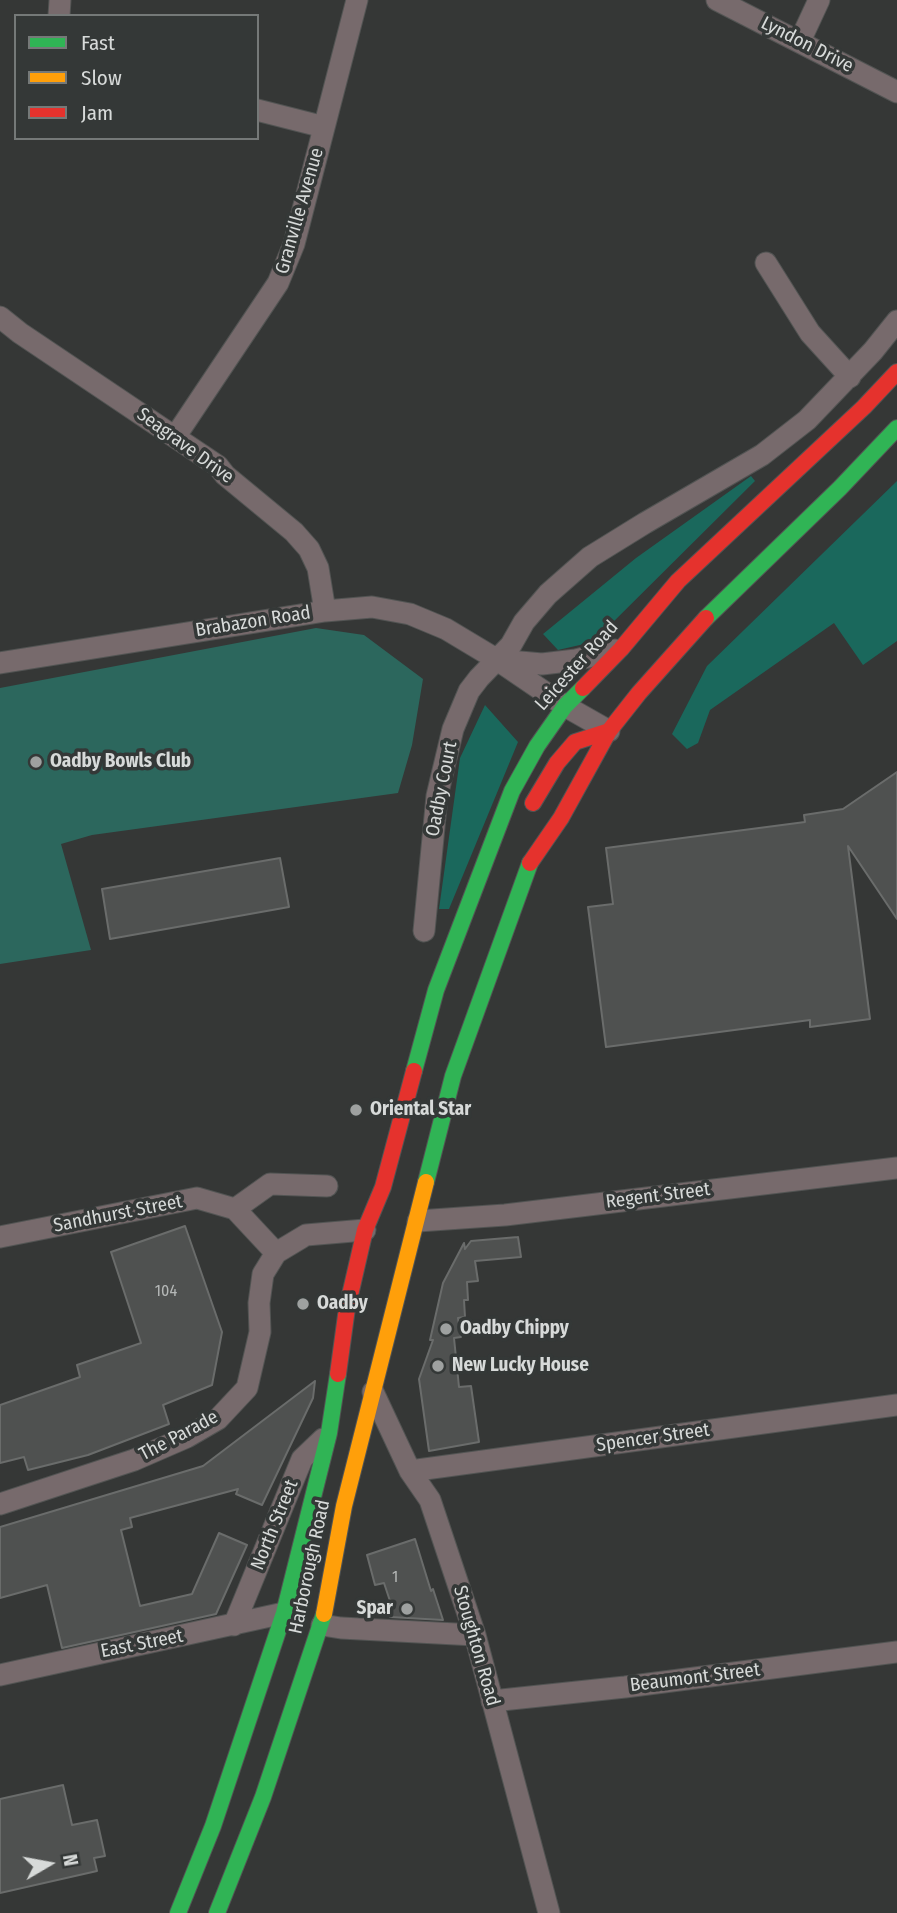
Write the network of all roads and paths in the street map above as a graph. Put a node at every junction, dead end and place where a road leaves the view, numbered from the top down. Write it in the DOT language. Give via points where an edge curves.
graph roads {
  1 [pos="357,0"];
  2 [pos="717,0"];
  3 [pos="819,0"];
  4 [pos="800,41"];
  5 [pos="897,92"];
  6 [pos="259,111"];
  7 [pos="324,127"];
  8 [pos="766,263"];
  9 [pos="0,317"];
  10 [pos="897,321"];
  11 [pos="897,372"];
  12 [pos="850,377"];
  13 [pos="897,428"];
  14 [pos="175,437"];
  15 [pos="840,488"];
  16 [pos="752,551"];
  17 [pos="325,611"];
  18 [pos="621,649"];
  19 [pos="496,659"];
  20 [pos="0,663"];
  21 [pos="598,703"];
  22 [pos="565,706"];
  23 [pos="608,731"];
  24 [pos="524,818"];
  25 [pos="506,852"];
  26 [pos="532,858"];
  27 [pos="491,924"];
  28 [pos="425,931"];
  29 [pos="436,990"];
  30 [pos="897,1168"];
  31 [pos="327,1186"];
  32 [pos="236,1209"];
  33 [pos="391,1212"];
  34 [pos="411,1222"];
  35 [pos="372,1229"];
  36 [pos="0,1237"];
  37 [pos="393,1241"];
  38 [pos="276,1253"];
  39 [pos="372,1390"];
  40 [pos="897,1405"];
  41 [pos="350,1414"];
  42 [pos="330,1433"];
  43 [pos="410,1471"];
  44 [pos="0,1504"];
  45 [pos="303,1619"];
  46 [pos="234,1625"];
  47 [pos="475,1635"];
  48 [pos="897,1652"];
  49 [pos="0,1675"];
  50 [pos="492,1701"];
  51 [pos="178,1913"];
  52 [pos="217,1913"];
  53 [pos="549,1913"];
  1 -- 7 [label="street, Granville Avenue"];
  2 -- 4 [label="street, Lyndon Drive"];
  3 -- 4 [label="street"];
  4 -- 5 [label="street, Lyndon Drive"];
  6 -- 7 [label="street"];
  7 -- 14 [label="street, Granville Avenue" via="294,244 278,283"];
  8 -- 12 [label="street" via="810,333"];
  9 -- 14 [label="street, Seagrave Drive"];
  10 -- 12 [label="street, Oadby Court"];
  11 -- 18 [label="highway, Leicester Road" via="678,581"];
  12 -- 19 [label="street, Oadby Court" via="807,420 762,455 590,557 548,594"];
  13 -- 15 [label="highway"];
  14 -- 17 [label="street, Seagrave Drive" via="218,466 309,549 318,568"];
  15 -- 16 [label="highway"];
  15 -- 23 [label="highway" via="709,614"];
  17 -- 19 [label="street, Brabazon Road" via="372,607 410,614"];
  17 -- 20 [label="street, Brabazon Road"];
  18 -- 19 [label="street, Brabazon Road" via="542,664"];
  18 -- 22 [label="highway, Leicester Road"];
  19 -- 22 [label="street, Brabazon Road"];
  19 -- 28 [label="street, Oadby Court" via="469,691 445,758 437,796"];
  21 -- 22 [label="highway"];
  22 -- 23 [label="street, Brabazon Road"];
  22 -- 29 [label="highway, Leicester Road" via="512,791"];
  23 -- 24 [label="highway" via="575,743 557,763"];
  23 -- 26 [label="highway" via="561,818"];
  25 -- 29 [label="highway"];
  26 -- 27 [label="highway"];
  26 -- 34 [label="highway" via="453,1076"];
  29 -- 35 [label="highway, Leicester Road"];
  30 -- 34 [label="street, Regent Street"];
  31 -- 32 [label="street" via="270,1184"];
  32 -- 36 [label="street, Sandhurst Street" via="197,1198"];
  32 -- 38 [label="street"];
  33 -- 35 [label="highway"];
  34 -- 37 [label="highway"];
  34 -- 39 [label="highway, Harborough Road"];
  35 -- 38 [label="street" via="306,1235"];
  35 -- 42 [label="highway, Harborough Road" via="347,1308"];
  38 -- 44 [label="street, The Parade" via="263,1274 260,1332 247,1388 218,1419 134,1461"];
  39 -- 43 [label="street, Stoughton Road"];
  39 -- 45 [label="highway, Harborough Road" via="344,1506"];
  40 -- 43 [label="street, Spencer Street"];
  41 -- 42 [label="highway"];
  42 -- 45 [label="highway, Harborough Road"];
  42 -- 46 [label="street, North Street" via="302,1459"];
  43 -- 47 [label="street, Stoughton Road" via="430,1500"];
  45 -- 46 [label="street, East Street"];
  45 -- 47 [label="street, East Street" via="341,1628"];
  45 -- 51 [label="highway, Harborough Road"];
  45 -- 52 [label="highway, Harborough Road" via="263,1797"];
  46 -- 49 [label="street, East Street"];
  47 -- 50 [label="street, Stoughton Road"];
  48 -- 50 [label="street, Beaumont Street"];
  50 -- 53 [label="street, Stoughton Road"];
}
